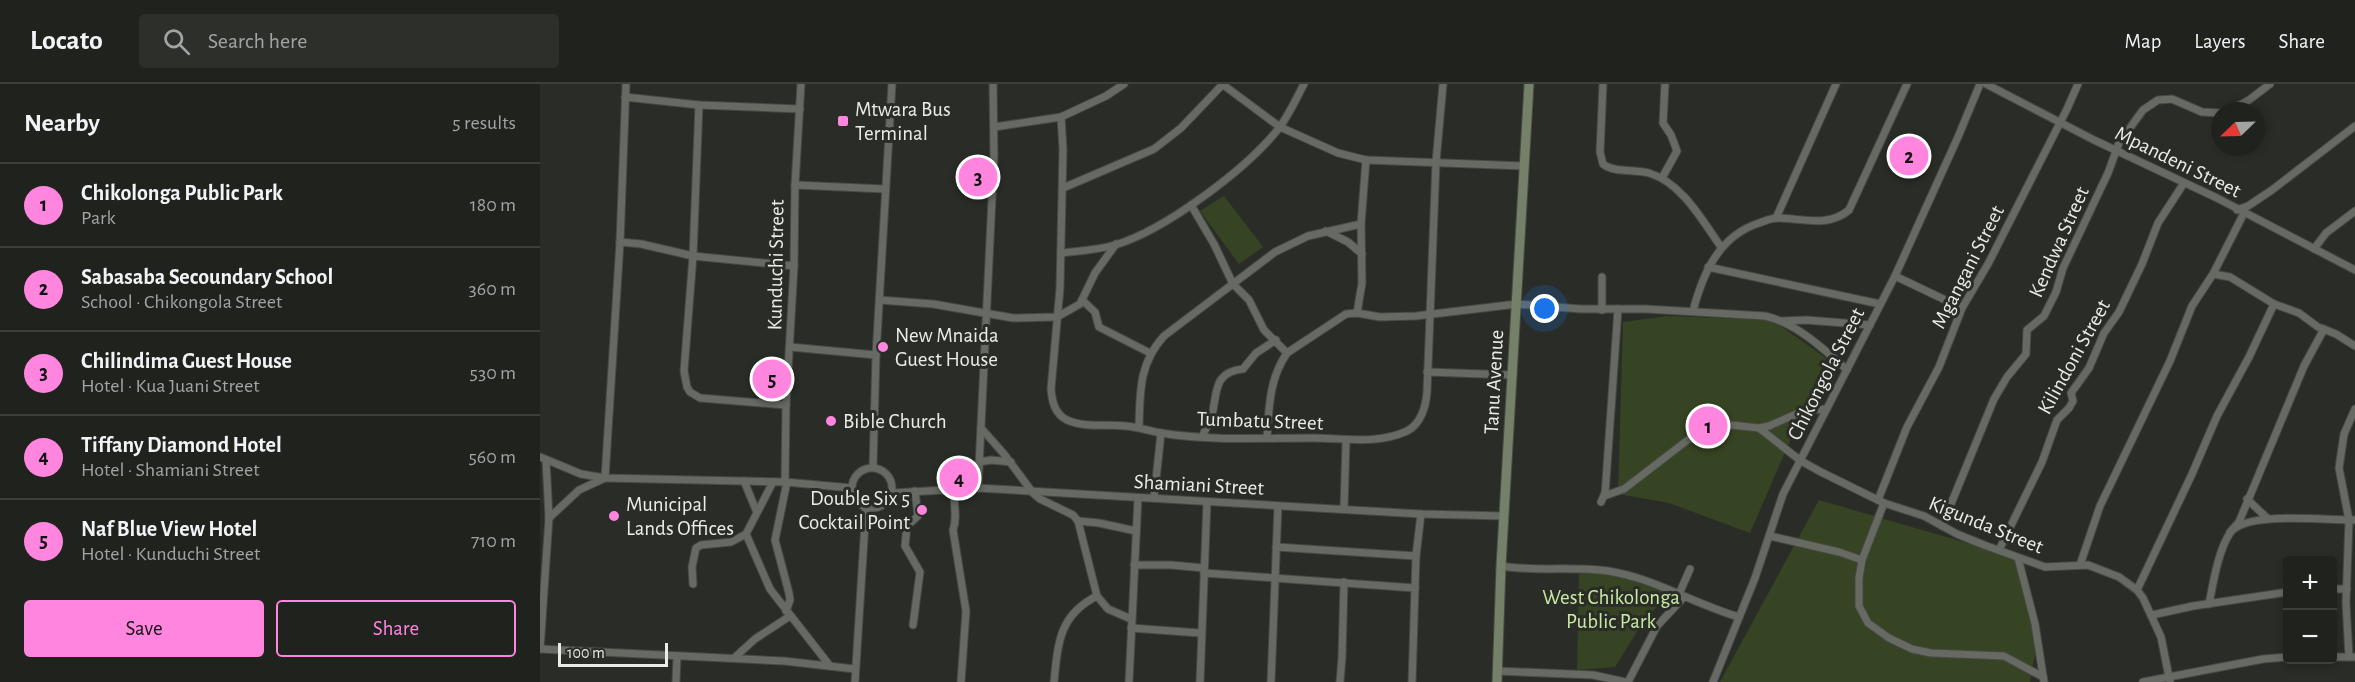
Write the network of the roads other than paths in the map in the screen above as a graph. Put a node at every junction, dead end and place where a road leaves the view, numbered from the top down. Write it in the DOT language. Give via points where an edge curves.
graph roads {
  1 [pos="626,84"];
  2 [pos="801,84"];
  3 [pos="892,84"];
  4 [pos="993,84"];
  5 [pos="1124,84"];
  6 [pos="1223,84"];
  7 [pos="1304,84"];
  8 [pos="1443,84"];
  9 [pos="1529,84"];
  10 [pos="1603,84"];
  11 [pos="1665,84"];
  12 [pos="1836,84"];
  13 [pos="1907,84"];
  14 [pos="1980,84"];
  15 [pos="1986,84"];
  16 [pos="2078,84"];
  17 [pos="2270,84"];
  18 [pos="626,97"];
  19 [pos="2245,102"];
  20 [pos="699,105"];
  21 [pos="800,109"];
  22 [pos="2211,112"];
  23 [pos="1061,117"];
  24 [pos="2059,123"];
  25 [pos="2355,126"];
  26 [pos="994,127"];
  27 [pos="1280,127"];
  28 [pos="2117,151"];
  29 [pos="1366,160"];
  30 [pos="1436,162"];
  31 [pos="1524,166"];
  32 [pos="1662,178"];
  33 [pos="2184,183"];
  34 [pos="795,185"];
  35 [pos="1062,188"];
  36 [pos="885,189"];
  37 [pos="1191,205"];
  38 [pos="2240,211"];
  39 [pos="2355,211"];
  40 [pos="1776,218"];
  41 [pos="1361,224"];
  42 [pos="1326,231"];
  43 [pos="620,242"];
  44 [pos="1116,244"];
  45 [pos="1720,247"];
  46 [pos="2314,249"];
  47 [pos="1060,253"];
  48 [pos="1362,254"];
  49 [pos="693,256"];
  50 [pos="2221,258"];
  51 [pos="794,266"];
  52 [pos="1708,267"];
  53 [pos="2354,269"];
  54 [pos="2213,274"];
  55 [pos="1895,276"];
  56 [pos="2230,277"];
  57 [pos="1602,278"];
  58 [pos="1233,284"];
  59 [pos="880,300"];
  60 [pos="1082,300"];
  61 [pos="1517,304"];
  62 [pos="1880,304"];
  63 [pos="2274,304"];
  64 [pos="1962,308"];
  65 [pos="1618,309"];
  66 [pos="1602,310"];
  67 [pos="1693,311"];
  68 [pos="986,312"];
  69 [pos="1358,313"];
  70 [pos="1431,315"];
  71 [pos="1057,317"];
  72 [pos="1782,321"];
  73 [pos="1870,325"];
  74 [pos="2324,329"];
  75 [pos="1276,340"];
  76 [pos="2355,346"];
  77 [pos="790,347"];
  78 [pos="1150,353"];
  79 [pos="1287,353"];
  80 [pos="876,355"];
  81 [pos="1847,370"];
  82 [pos="1427,372"];
  83 [pos="1513,375"];
  84 [pos="786,405"];
  85 [pos="1826,409"];
  86 [pos="2355,409"];
  87 [pos="1139,427"];
  88 [pos="981,428"];
  89 [pos="1759,428"];
  90 [pos="1161,433"];
  91 [pos="1203,436"];
  92 [pos="1267,438"];
  93 [pos="1346,441"];
  94 [pos="543,458"];
  95 [pos="1801,461"];
  96 [pos="979,462"];
  97 [pos="1011,462"];
  98 [pos="873,466"];
  99 [pos="605,478"];
  100 [pos="744,481"];
  101 [pos="773,482"];
  102 [pos="786,482"];
  103 [pos="852,488"];
  104 [pos="954,488"];
  105 [pos="978,488"];
  106 [pos="915,491"];
  107 [pos="893,493"];
  108 [pos="1033,493"];
  109 [pos="1138,498"];
  110 [pos="1154,498"];
  111 [pos="2247,499"];
  112 [pos="1207,502"];
  113 [pos="1881,502"];
  114 [pos="1278,506"];
  115 [pos="866,507"];
  116 [pos="1344,508"];
  117 [pos="756,510"];
  118 [pos="1421,514"];
  119 [pos="1504,516"];
  120 [pos="549,518"];
  121 [pos="2267,518"];
  122 [pos="2352,520"];
  123 [pos="1078,521"];
  124 [pos="1942,526"];
  125 [pos="1136,531"];
  126 [pos="2230,532"];
  127 [pos="746,534"];
  128 [pos="1770,536"];
  129 [pos="1276,547"];
  130 [pos="1999,550"];
  131 [pos="1416,556"];
  132 [pos="2018,558"];
  133 [pos="1862,560"];
  134 [pos="1134,565"];
  135 [pos="2080,565"];
  136 [pos="1501,566"];
  137 [pos="1690,569"];
  138 [pos="1204,570"];
  139 [pos="1276,578"];
  140 [pos="1344,582"];
  141 [pos="693,584"];
  142 [pos="1415,588"];
  143 [pos="2337,589"];
  144 [pos="2347,589"];
  145 [pos="2137,590"];
  146 [pos="2283,593"];
  147 [pos="1097,596"];
  148 [pos="1682,596"];
  149 [pos="2209,604"];
  150 [pos="788,613"];
  151 [pos="2152,615"];
  152 [pos="1739,617"];
  153 [pos="1131,619"];
  154 [pos="913,625"];
  155 [pos="1131,628"];
  156 [pos="1200,633"];
  157 [pos="540,649"];
  158 [pos="677,656"];
  159 [pos="2283,657"];
  160 [pos="2352,657"];
  161 [pos="734,658"];
  162 [pos="830,666"];
  163 [pos="855,669"];
  164 [pos="1497,671"];
  165 [pos="1594,678"];
  166 [pos="2170,679"];
  167 [pos="2044,680"];
  168 [pos="676,682"];
  169 [pos="855,682"];
  170 [pos="961,682"];
  171 [pos="1054,682"];
  172 [pos="1129,682"];
  173 [pos="1200,682"];
  174 [pos="1271,682"];
  175 [pos="1340,682"];
  176 [pos="1412,682"];
  177 [pos="1497,682"];
  178 [pos="1626,682"];
  179 [pos="1713,682"];
  180 [pos="2143,682"];
  1 -- 18 [label="street"];
  2 -- 21 [label="street, Kunduchi Street"];
  3 -- 36 [label="street"];
  4 -- 26 [label="street"];
  5 -- 23 [label="street"];
  6 -- 27 [label="street"];
  6 -- 35 [label="street" via="1160,145"];
  7 -- 27 [label="street"];
  8 -- 30 [label="street, Tumbatu Street"];
  9 -- 31 [label="street, Tanu Avenue"];
  10 -- 32 [label="street" via="1602,162 1607,167"];
  11 -- 32 [label="street" via="1663,123 1677,151"];
  12 -- 40 [label="street"];
  13 -- 40 [label="street" via="1848,210 1827,220"];
  14 -- 55 [label="street, Chikongola Street"];
  15 -- 24 [label="street, Mpandeni Street"];
  16 -- 24 [label="street, Mgangani Street"];
  17 -- 19 [label="street"];
  18 -- 20 [label="street"];
  18 -- 43 [label="street"];
  20 -- 21 [label="street"];
  20 -- 49 [label="street"];
  21 -- 34 [label="street, Kunduchi Street"];
  22 -- 28 [label="street, Kendwa Street" via="2172,99 2158,100 2139,115"];
  23 -- 26 [label="street"];
  23 -- 35 [label="street, Tumbatu Street"];
  24 -- 28 [label="street, Mpandeni Street"];
  24 -- 64 [label="street, Mgangani Street"];
  25 -- 38 [label="street"];
  26 -- 68 [label="street"];
  27 -- 29 [label="street" via="1328,150"];
  27 -- 37 [label="street" via="1245,164"];
  28 -- 33 [label="street, Mpandeni Street"];
  28 -- 124 [label="street, Kendwa Street" via="2056,292 2044,316 2027,330 2025,354 1994,399"];
  29 -- 30 [label="street"];
  29 -- 41 [label="street"];
  30 -- 31 [label="street"];
  30 -- 70 [label="street, Tumbatu Street"];
  31 -- 61 [label="street, Tanu Avenue"];
  32 -- 45 [label="street" via="1700,217"];
  33 -- 38 [label="street, Mpandeni Street"];
  33 -- 130 [label="street, Kilindoni Street" via="2158,223 2093,362 2071,393 2070,408 2057,420 2042,462"];
  34 -- 36 [label="street"];
  34 -- 51 [label="street, Kunduchi Street"];
  35 -- 47 [label="street, Tumbatu Street"];
  36 -- 59 [label="street"];
  37 -- 44 [label="street"];
  37 -- 58 [label="street"];
  38 -- 46 [label="street, Mpandeni Street"];
  38 -- 50 [label="street"];
  39 -- 46 [label="street" via="2333,227"];
  40 -- 45 [label="street" via="1752,225"];
  41 -- 42 [label="street"];
  41 -- 48 [label="street"];
  42 -- 48 [label="street"];
  42 -- 58 [label="street" via="1275,252"];
  43 -- 49 [label="street"];
  43 -- 99 [label="street"];
  44 -- 47 [label="street"];
  44 -- 60 [label="street"];
  45 -- 52 [label="street"];
  46 -- 53 [label="street, Mpandeni Street"];
  47 -- 71 [label="street, Tumbatu Street"];
  48 -- 69 [label="street"];
  49 -- 51 [label="street"];
  49 -- 84 [label="street" via="684,352 685,381 690,392 700,398"];
  50 -- 54 [label="street"];
  50 -- 56 [label="street"];
  51 -- 77 [label="street, Kunduchi Street"];
  52 -- 62 [label="street"];
  52 -- 67 [label="street"];
  54 -- 56 [label="street"];
  54 -- 135 [label="street" via="2193,306 2100,506"];
  55 -- 62 [label="street, Chikongola Street"];
  55 -- 64 [label="street"];
  56 -- 63 [label="street"];
  57 -- 66 [label="street"];
  58 -- 75 [label="street" via="1250,300 1264,330"];
  58 -- 78 [label="street" via="1164,336"];
  59 -- 68 [label="street"];
  59 -- 80 [label="street"];
  60 -- 71 [label="street"];
  60 -- 78 [label="street" via="1095,312 1099,327"];
  61 -- 66 [label="street"];
  61 -- 70 [label="street"];
  61 -- 83 [label="street, Tanu Avenue"];
  62 -- 73 [label="street, Chikongola Street"];
  63 -- 74 [label="street" via="2299,313"];
  63 -- 145 [label="street" via="2217,416"];
  64 -- 113 [label="street, Mgangani Street" via="1939,367 1907,427"];
  65 -- 66 [label="street"];
  65 -- 67 [label="street"];
  65 -- 89 [label="street" via="1602,499 1624,489 1704,432 1731,425"];
  67 -- 72 [label="street" via="1765,316"];
  68 -- 71 [label="street" via="1013,318"];
  68 -- 88 [label="street"];
  69 -- 70 [label="street" via="1380,317"];
  69 -- 79 [label="street" via="1340,317"];
  70 -- 82 [label="street, Tumbatu Street"];
  71 -- 87 [label="street, Tumbatu Street" via="1051,389 1058,414 1078,423"];
  72 -- 73 [label="street"];
  72 -- 81 [label="street"];
  73 -- 81 [label="street, Chikongola Street"];
  74 -- 76 [label="street"];
  74 -- 111 [label="street"];
  75 -- 79 [label="street"];
  75 -- 91 [label="street" via="1256,353 1243,369 1230,370 1223,376"];
  77 -- 80 [label="street"];
  77 -- 84 [label="street, Kunduchi Street"];
  78 -- 87 [label="street" via="1141,386"];
  79 -- 92 [label="street" via="1272,388"];
  80 -- 98 [label="street"];
  81 -- 85 [label="street, Chikongola Street"];
  82 -- 83 [label="street"];
  82 -- 93 [label="street, Tumbatu Street" via="1424,408 1415,425 1390,436"];
  83 -- 119 [label="street, Tanu Avenue"];
  84 -- 102 [label="street, Kunduchi Street"];
  85 -- 89 [label="street" via="1803,411"];
  85 -- 95 [label="street, Chikongola Street"];
  86 -- 122 [label="street" via="2344,434 2338,468"];
  87 -- 90 [label="street, Tumbatu Street"];
  88 -- 96 [label="street"];
  88 -- 97 [label="street"];
  89 -- 95 [label="street, Kigunda Street"];
  90 -- 91 [label="street, Tumbatu Street"];
  90 -- 110 [label="street"];
  91 -- 92 [label="street, Tumbatu Street"];
  92 -- 93 [label="street, Tumbatu Street"];
  93 -- 116 [label="street"];
  94 -- 99 [label="street" via="581,474"];
  94 -- 120 [label="street"];
  95 -- 113 [label="street, Kigunda Street"];
  95 -- 128 [label="street, Chikongola Street" via="1783,494"];
  96 -- 97 [label="street"];
  96 -- 105 [label="street"];
  97 -- 108 [label="street"];
  98 -- 103 [label="street" via="854,477"];
  98 -- 107 [label="street" via="885,471 892,480"];
  99 -- 100 [label="street"];
  99 -- 120 [label="street" via="572,495"];
  100 -- 101 [label="street"];
  100 -- 117 [label="street"];
  101 -- 102 [label="street"];
  101 -- 117 [label="street"];
  102 -- 103 [label="street"];
  102 -- 150 [label="street, Kunduchi Street" via="775,540 789,593"];
  103 -- 115 [label="street" via="859,503"];
  104 -- 105 [label="street, Shamiani Street"];
  104 -- 106 [label="street, Shamiani Street"];
  104 -- 170 [label="street" via="957,518 953,530 966,611"];
  105 -- 108 [label="street, Shamiani Street"];
  106 -- 107 [label="street, Shamiani Street"];
  106 -- 154 [label="street" via="918,516 908,526 905,546 920,572"];
  107 -- 115 [label="street" via="878,508"];
  108 -- 109 [label="street, Shamiani Street"];
  108 -- 123 [label="street"];
  109 -- 110 [label="street, Shamiani Street"];
  109 -- 125 [label="street"];
  110 -- 112 [label="street, Shamiani Street"];
  111 -- 121 [label="street"];
  111 -- 126 [label="street" via="2239,522"];
  112 -- 114 [label="street, Shamiani Street"];
  112 -- 138 [label="street"];
  113 -- 124 [label="street, Kigunda Street"];
  113 -- 133 [label="street, Mgangani Street"];
  114 -- 116 [label="street, Shamiani Street"];
  114 -- 129 [label="street"];
  115 -- 163 [label="street"];
  116 -- 118 [label="street, Shamiani Street"];
  117 -- 127 [label="street"];
  118 -- 119 [label="street, Shamiani Street"];
  118 -- 131 [label="street"];
  119 -- 136 [label="street, Tanu Avenue"];
  120 -- 157 [label="street"];
  121 -- 122 [label="street"];
  121 -- 126 [label="street"];
  122 -- 144 [label="street"];
  123 -- 125 [label="street"];
  123 -- 147 [label="street"];
  124 -- 130 [label="street, Kigunda Street"];
  125 -- 134 [label="street"];
  126 -- 149 [label="street"];
  127 -- 141 [label="street" via="731,542 696,548"];
  127 -- 150 [label="street" via="762,574"];
  128 -- 133 [label="street"];
  128 -- 152 [label="street, Chikongola Street"];
  129 -- 131 [label="street"];
  129 -- 139 [label="street"];
  130 -- 132 [label="street, Kigunda Street"];
  131 -- 142 [label="street"];
  132 -- 135 [label="street, Kigunda Street" via="2045,567"];
  132 -- 167 [label="street"];
  133 -- 167 [label="street, Mgangani Street" via="1860,610 1868,623 1889,638 1931,653 2004,656"];
  134 -- 138 [label="street"];
  134 -- 153 [label="street"];
  135 -- 145 [label="street, Kigunda Street" via="2110,573"];
  136 -- 148 [label="street" via="1608,571 1633,576"];
  136 -- 164 [label="street, Tanu Avenue"];
  137 -- 148 [label="street"];
  138 -- 139 [label="street"];
  138 -- 156 [label="street"];
  139 -- 140 [label="street"];
  139 -- 174 [label="street"];
  140 -- 142 [label="street"];
  140 -- 175 [label="street"];
  142 -- 176 [label="street"];
  143 -- 144 [label="street"];
  144 -- 160 [label="street"];
  145 -- 151 [label="street, Kigunda Street"];
  146 -- 149 [label="street"];
  147 -- 153 [label="street" via="1108,609"];
  147 -- 171 [label="street" via="1074,610 1067,622 1057,650"];
  148 -- 152 [label="street"];
  148 -- 178 [label="street" via="1657,626"];
  149 -- 151 [label="street"];
  150 -- 161 [label="street"];
  150 -- 162 [label="street"];
  151 -- 166 [label="street, Kigunda Street"];
  152 -- 179 [label="street, Chikongola Street"];
  153 -- 155 [label="street"];
  155 -- 156 [label="street"];
  155 -- 172 [label="street"];
  156 -- 173 [label="street"];
  157 -- 158 [label="street"];
  158 -- 161 [label="street"];
  158 -- 168 [label="street"];
  159 -- 166 [label="street"];
  161 -- 162 [label="street"];
  162 -- 163 [label="street"];
  163 -- 169 [label="street"];
  164 -- 165 [label="street"];
  164 -- 177 [label="street, Tanu Avenue"];
  165 -- 178 [label="street"];
  166 -- 180 [label="street"];
}
